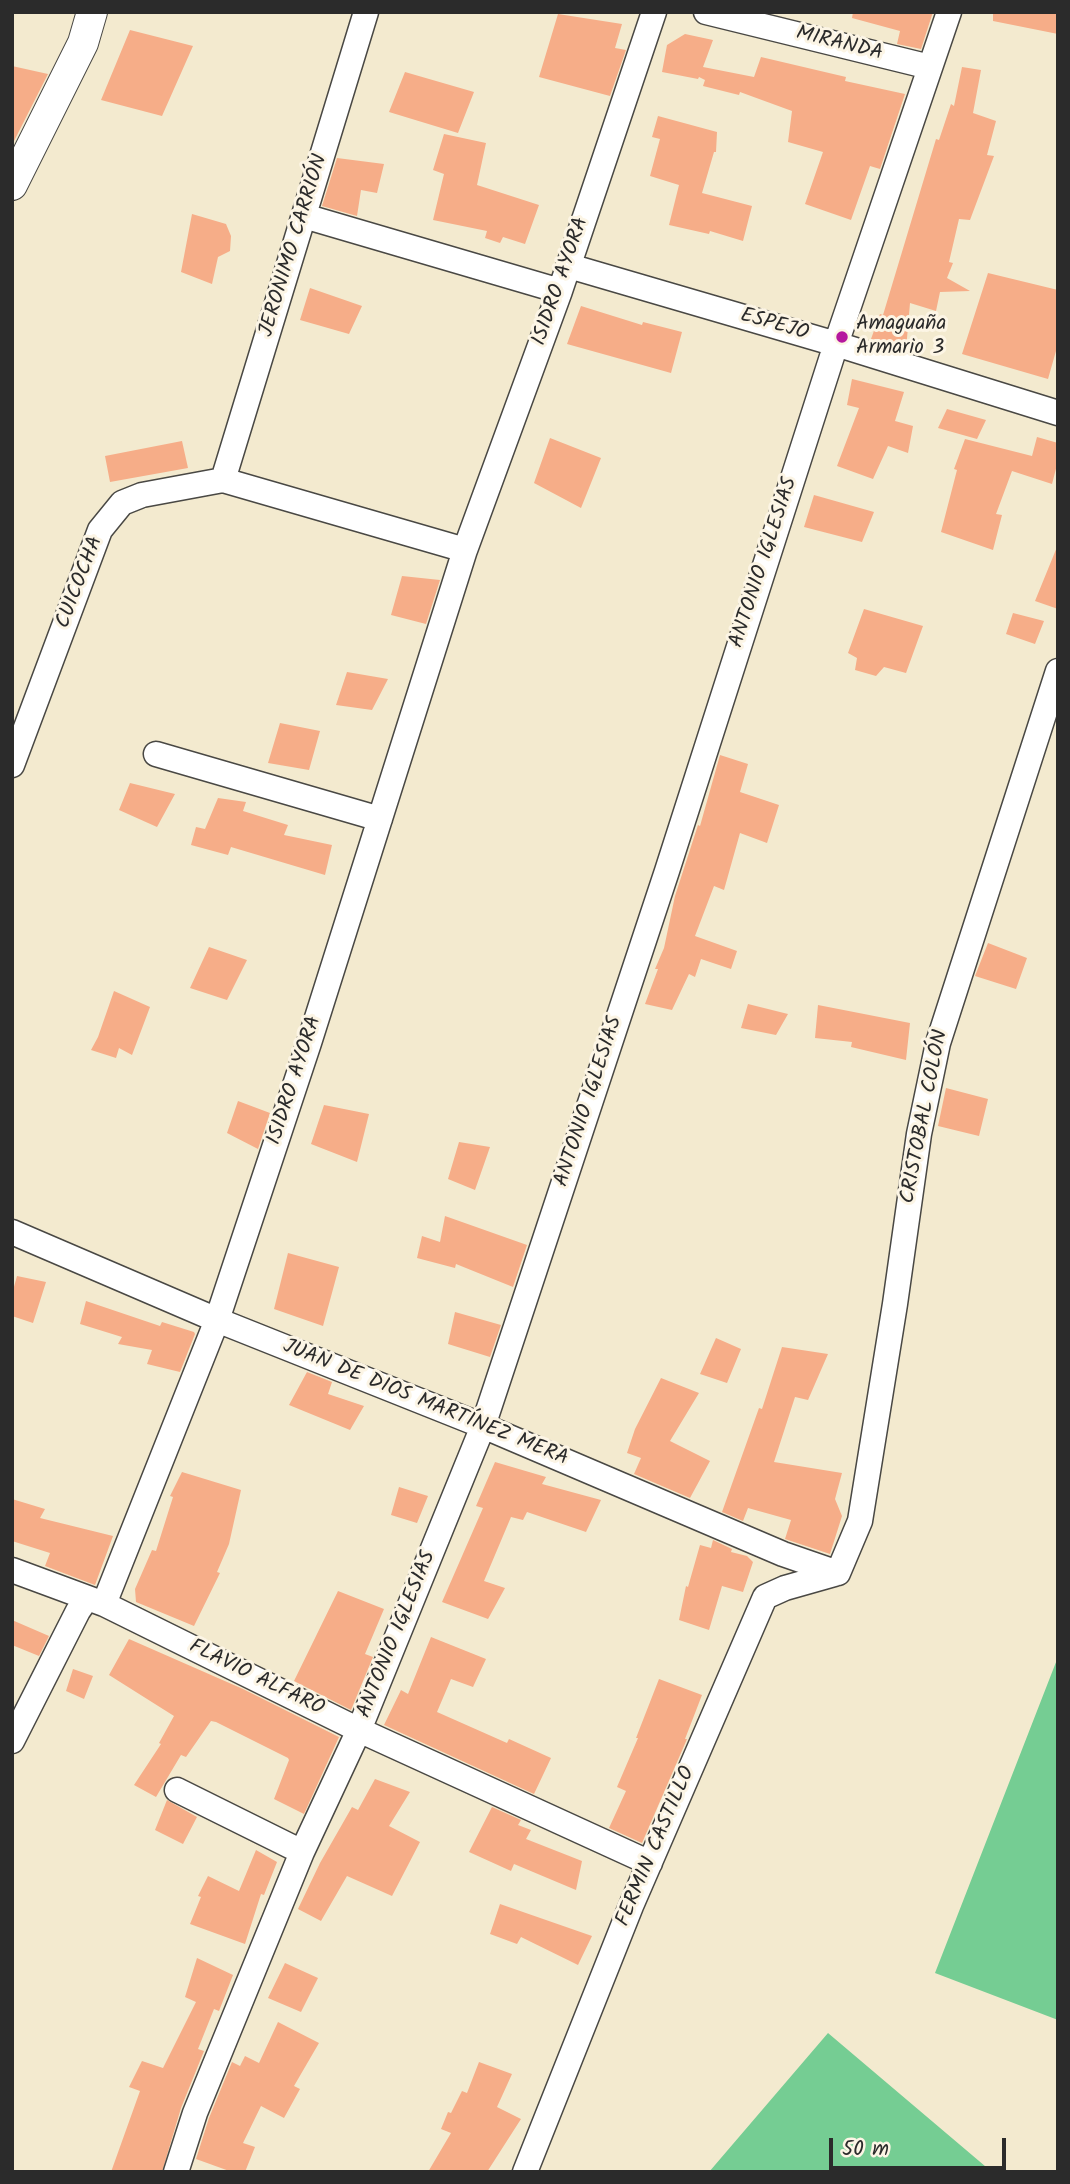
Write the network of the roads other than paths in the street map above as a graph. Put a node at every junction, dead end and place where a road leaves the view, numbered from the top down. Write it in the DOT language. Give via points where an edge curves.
graph roads {
  1 [pos="92,12"];
  2 [pos="366,12"];
  3 [pos="654,12"];
  4 [pos="706,12"];
  5 [pos="949,12"];
  6 [pos="930,67"];
  7 [pos="12,185"];
  8 [pos="304,216"];
  9 [pos="569,266"];
  10 [pos="560,292"];
  11 [pos="836,344"];
  12 [pos="1058,413"];
  13 [pos="223,480"];
  14 [pos="465,550"];
  15 [pos="1058,671"];
  16 [pos="156,754"];
  17 [pos="12,765"];
  18 [pos="380,819"];
  19 [pos="12,1232"];
  20 [pos="217,1320"];
  21 [pos="483,1426"];
  22 [pos="783,1554"];
  23 [pos="838,1573"];
  24 [pos="14,1575"];
  25 [pos="765,1597"];
  26 [pos="96,1601"];
  27 [pos="359,1730"];
  28 [pos="12,1741"];
  29 [pos="177,1790"];
  30 [pos="302,1852"];
  31 [pos="650,1863"];
  32 [pos="176,2172"];
  33 [pos="525,2172"];
  1 -- 7 [label="street" via="83,43"];
  2 -- 8 [label="street, JERONIMO CARRIÓN"];
  3 -- 9 [label="street, ISIDRO AYORA"];
  4 -- 6 [label="street, MIRANDA"];
  5 -- 6 [label="street, ANTONIO IGLESIAS"];
  6 -- 11 [label="street, ANTONIO IGLESIAS"];
  8 -- 10 [label="street"];
  8 -- 13 [label="street, JERONIMO CARRIÓN"];
  9 -- 10 [label="street, ISIDRO AYORA"];
  9 -- 11 [label="street, ESPEJO"];
  10 -- 14 [label="street, ISIDRO AYORA"];
  11 -- 12 [label="street, ESPEJO"];
  11 -- 21 [label="street, ANTONIO IGLESIAS"];
  13 -- 14 [label="street"];
  13 -- 17 [label="street, CUICOCHA" via="122,503 100,530"];
  14 -- 18 [label="street, ISIDRO AYORA"];
  15 -- 23 [label="street, CRISTOBAL COLÓN" via="938,1043 919,1134 860,1521"];
  16 -- 18 [label="street"];
  18 -- 20 [label="street, ISIDRO AYORA"];
  19 -- 20 [label="street, JUAN DE DIOS MARTÍNEZ MERA"];
  20 -- 21 [label="street, JUAN DE DIOS MARTÍNEZ MERA"];
  20 -- 26 [label="street, ISIDRO AYORA"];
  21 -- 22 [label="street, JUAN DE DIOS MARTÍNEZ MERA"];
  21 -- 27 [label="street, ANTONIO IGLESIAS"];
  22 -- 23 [label="street, JUAN DE DIOS MARTÍNEZ MERA"];
  22 -- 25 [label="street, FERMIN CASTILLO"];
  23 -- 25 [label="street"];
  24 -- 26 [label="street, FLAVIO ALFARO"];
  25 -- 31 [label="street, FERMIN CASTILLO"];
  26 -- 27 [label="street, FLAVIO ALFARO"];
  26 -- 28 [label="street, ISIDRO AYORA" via="78,1611"];
  27 -- 30 [label="street, ANTONIO IGLESIAS"];
  27 -- 31 [label="street, FLAVIO ALFARO"];
  29 -- 30 [label="street"];
  30 -- 32 [label="street, ANTONIO IGLESIAS" via="195,2113"];
  31 -- 33 [label="street, FERMIN CASTILLO"];
}
